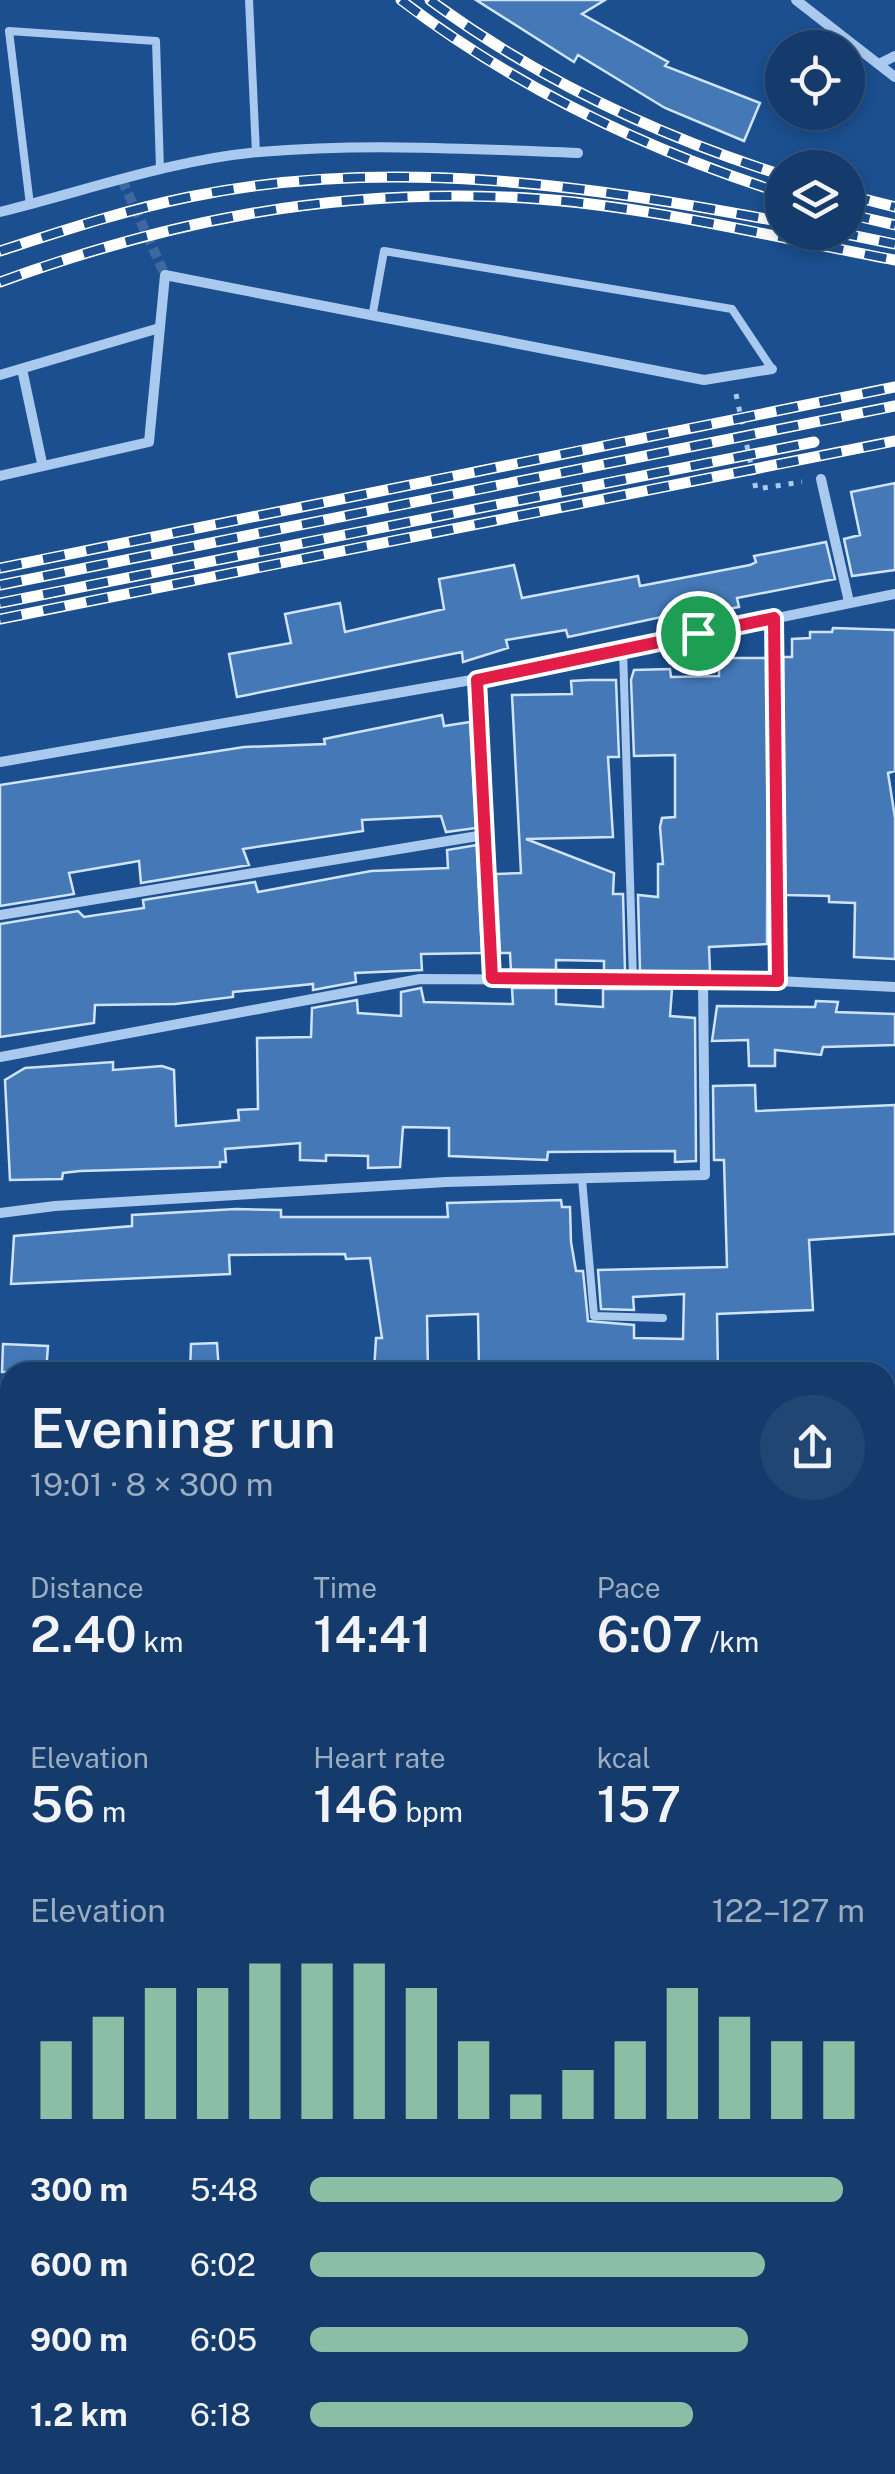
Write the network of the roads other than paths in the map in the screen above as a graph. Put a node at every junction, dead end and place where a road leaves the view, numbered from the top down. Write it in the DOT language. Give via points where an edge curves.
graph roads {
  1 [pos="249,0"];
  2 [pos="796,0"];
  3 [pos="895,56"];
  4 [pos="879,64"];
  5 [pos="895,76"];
  6 [pos="256,152"];
  7 [pos="578,153"];
  8 [pos="160,169"];
  9 [pos="30,204"];
  10 [pos="0,212"];
  11 [pos="373,312"];
  12 [pos="156,329"];
  13 [pos="22,369"];
  14 [pos="772,369"];
  15 [pos="0,375"];
  16 [pos="42,463"];
  17 [pos="0,476"];
  18 [pos="821,479"];
  19 [pos="895,594"];
  20 [pos="850,602"];
  21 [pos="774,618"];
  22 [pos="622,648"];
  23 [pos="477,680"];
  24 [pos="0,762"];
  25 [pos="484,835"];
  26 [pos="0,915"];
  27 [pos="492,978"];
  28 [pos="633,979"];
  29 [pos="778,981"];
  30 [pos="703,982"];
  31 [pos="895,987"];
  32 [pos="0,1057"];
  33 [pos="582,1178"];
  34 [pos="0,1213"];
  35 [pos="662,1318"];
  1 -- 6 [label="lane"];
  2 -- 4 [label="street"];
  3 -- 4 [label="street"];
  4 -- 5 [label="street"];
  6 -- 7 [label="street" via="392,146"];
  6 -- 8 [label="street"];
  8 -- 9 [label="street"];
  8 -- 9 [label="lane" via="156,41 9,31"];
  9 -- 10 [label="street"];
  11 -- 12 [label="street" via="164,276"];
  11 -- 14 [label="street" via="704,380"];
  11 -- 14 [label="lane" via="384,251 732,310"];
  12 -- 13 [label="street"];
  12 -- 16 [label="street" via="149,442"];
  13 -- 15 [label="street"];
  13 -- 16 [label="street"];
  16 -- 17 [label="street"];
  18 -- 20 [label="street"];
  19 -- 20 [label="street"];
  20 -- 21 [label="street"];
  21 -- 22 [label="street"];
  21 -- 29 [label="lane"];
  22 -- 23 [label="street"];
  22 -- 28 [label="lane"];
  23 -- 24 [label="street"];
  23 -- 25 [label="street"];
  25 -- 26 [label="street"];
  25 -- 27 [label="street"];
  27 -- 28 [label="street"];
  27 -- 32 [label="street" via="420,980"];
  28 -- 30 [label="street"];
  29 -- 30 [label="street"];
  29 -- 31 [label="street"];
  30 -- 33 [label="street" via="705,1175"];
  33 -- 34 [label="street" via="192,1196"];
  33 -- 35 [label="lane" via="594,1316"];
}
